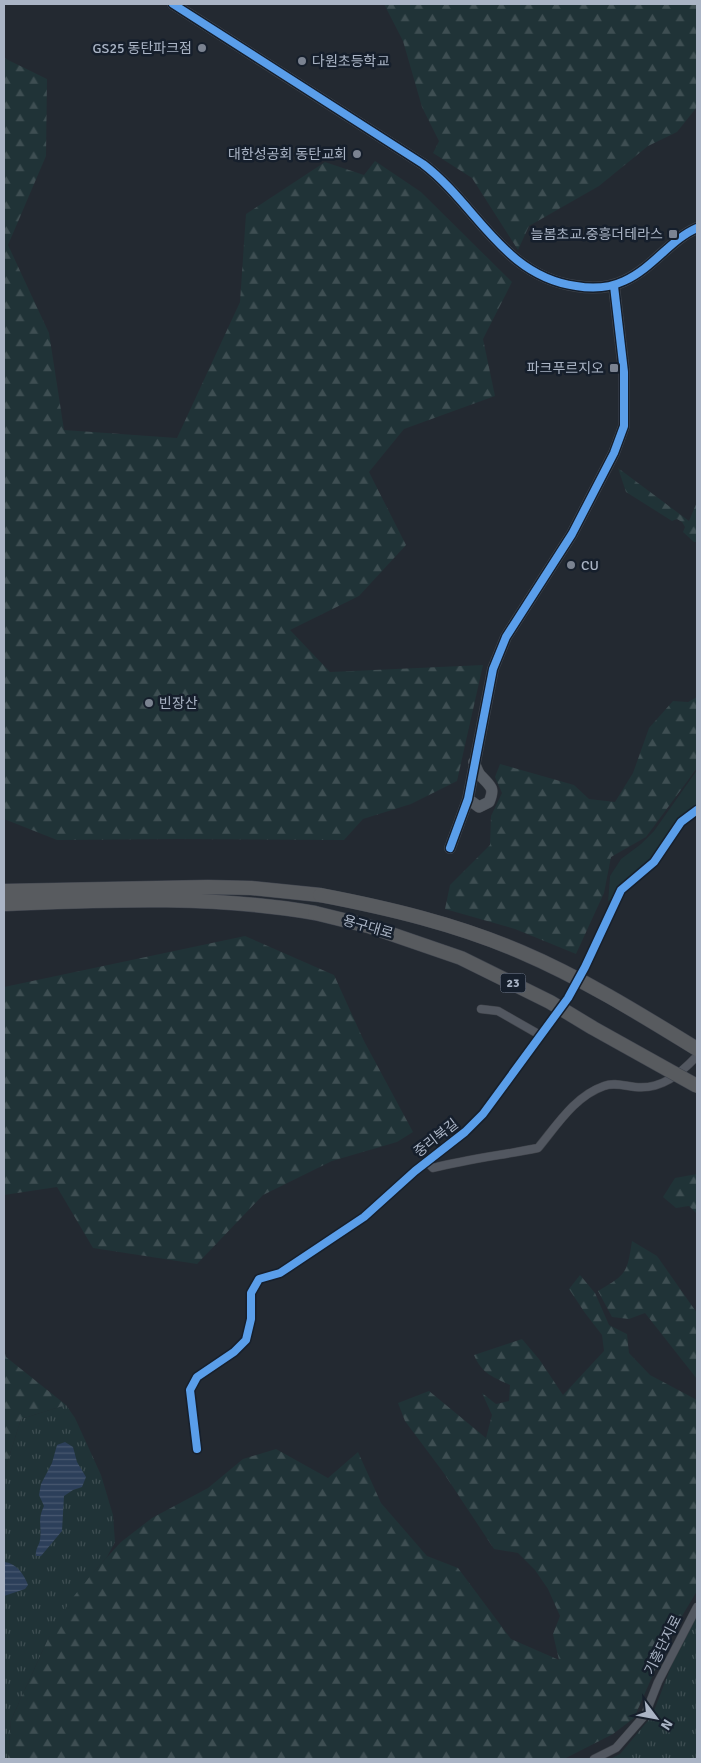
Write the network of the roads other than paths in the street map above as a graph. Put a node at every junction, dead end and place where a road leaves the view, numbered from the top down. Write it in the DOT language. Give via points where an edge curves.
graph roads {
  1 [pos="173,4"];
  2 [pos="196,4"];
  3 [pos="190,14"];
  4 [pos="697,228"];
  5 [pos="614,286"];
  6 [pos="474,762"];
  7 [pos="468,799"];
  8 [pos="697,810"];
  9 [pos="450,848"];
  10 [pos="4,891"];
  11 [pos="4,904"];
  12 [pos="481,1009"];
  13 [pos="540,1035"];
  14 [pos="697,1049"];
  15 [pos="697,1056"];
  16 [pos="680,1073"];
  17 [pos="697,1086"];
  18 [pos="697,1091"];
  19 [pos="427,1162"];
  20 [pos="197,1449"];
  21 [pos="697,1607"];
  22 [pos="594,1759"];
  1 -- 3 [label="street"];
  2 -- 3 [label="street"];
  3 -- 5 [label="street" via="423,164 451,188 509,255 526,268 566,285"];
  4 -- 5 [label="street" via="644,270"];
  5 -- 6 [label="street" via="624,372 624,426 614,453 572,534 506,637 493,669"];
  6 -- 7 [label="street"];
  6 -- 7 [label="street" via="480,776 490,784 493,794 490,802 479,807"];
  7 -- 9 [label="street"];
  8 -- 13 [label="street, 중리북길" via="681,822 654,862 621,890 568,998"];
  10 -- 14 [label="highway, 용구대로 / 23, bridge" via="208,886 320,895 381,906 520,951 584,983"];
  11 -- 17 [label="highway, 용구대로 / 23, bridge" via="186,900 280,907 368,926 461,958 550,1002"];
  12 -- 13 [label="street" via="498,1011"];
  13 -- 19 [label="street, 중리북길" via="483,1114"];
  15 -- 16 [label="street"];
  16 -- 18 [label="street" via="683,1085"];
  16 -- 19 [label="street" via="658,1085 644,1088 612,1084 596,1090 570,1109 538,1148 433,1168"];
  19 -- 20 [label="street, 중리북길" via="364,1216 280,1273 259,1279 252,1293 246,1340 198,1377 190,1390"];
  21 -- 22 [label="street, 기흥단지로" via="658,1682 645,1715 616,1748"];
}
